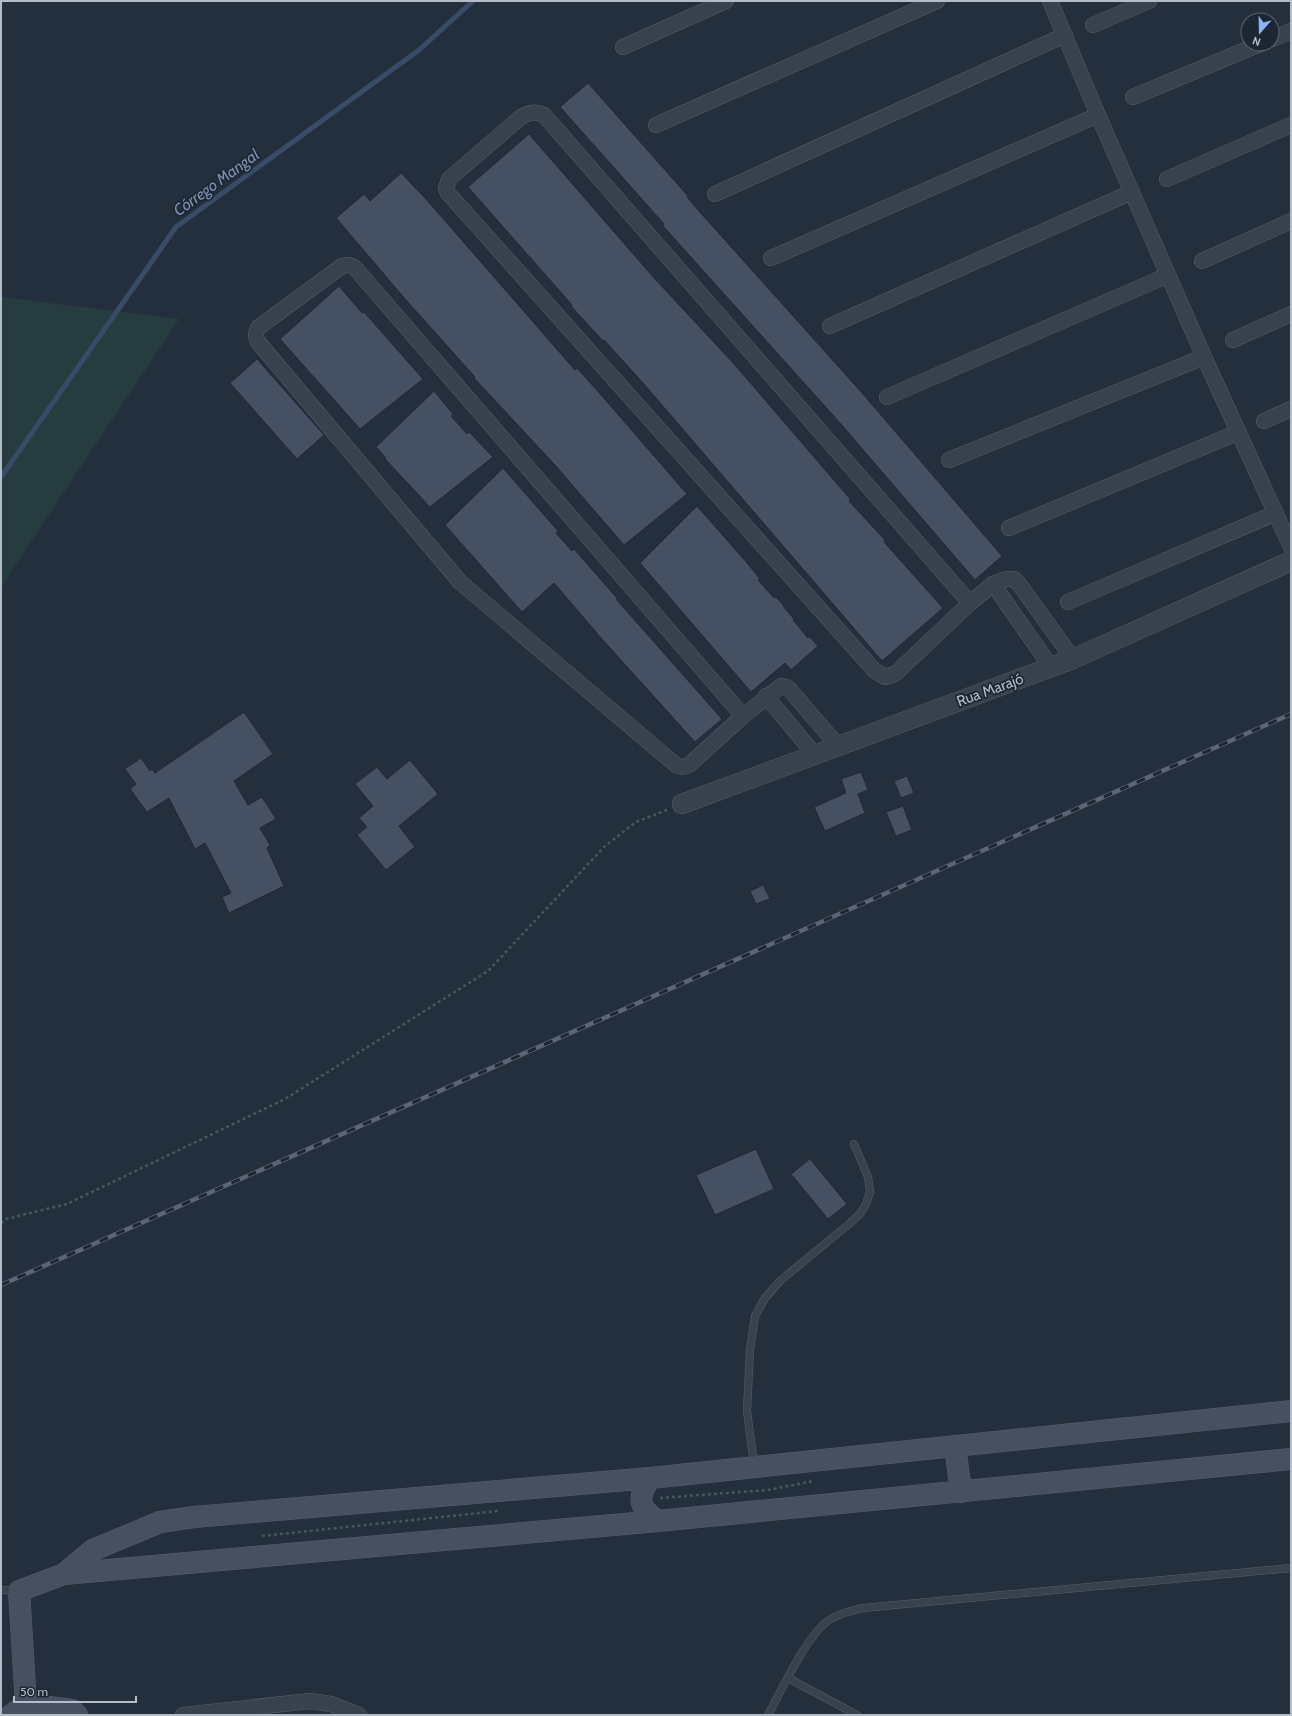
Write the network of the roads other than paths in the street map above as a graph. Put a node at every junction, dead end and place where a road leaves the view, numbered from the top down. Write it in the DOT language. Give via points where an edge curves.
graph roads {
  1 [pos="726,1"];
  2 [pos="936,1"];
  3 [pos="1050,1"];
  4 [pos="1149,1"];
  5 [pos="1093,25"];
  6 [pos="1291,31"];
  7 [pos="1065,35"];
  8 [pos="1280,36"];
  9 [pos="623,47"];
  10 [pos="1241,52"];
  11 [pos="1133,97"];
  12 [pos="1098,115"];
  13 [pos="656,125"];
  14 [pos="1291,125"];
  15 [pos="1167,179"];
  16 [pos="1132,192"];
  17 [pos="715,194"];
  18 [pos="1291,221"];
  19 [pos="771,258"];
  20 [pos="1202,261"];
  21 [pos="1167,275"];
  22 [pos="1291,314"];
  23 [pos="830,326"];
  24 [pos="1233,340"];
  25 [pos="1204,357"];
  26 [pos="887,397"];
  27 [pos="1291,409"];
  28 [pos="1264,420"];
  29 [pos="1239,432"];
  30 [pos="949,460"];
  31 [pos="1276,513"];
  32 [pos="1009,528"];
  33 [pos="1291,547"];
  34 [pos="1291,561"];
  35 [pos="993,584"];
  36 [pos="1068,602"];
  37 [pos="970,603"];
  38 [pos="1073,659"];
  39 [pos="1051,667"];
  40 [pos="766,696"];
  41 [pos="744,716"];
  42 [pos="838,746"];
  43 [pos="815,755"];
  44 [pos="677,806"];
  45 [pos="854,1144"];
  46 [pos="1291,1411"];
  47 [pos="954,1446"];
  48 [pos="1291,1459"];
  49 [pos="754,1467"];
  50 [pos="650,1478"];
  51 [pos="961,1492"];
  52 [pos="658,1521"];
  53 [pos="1291,1568"];
  54 [pos="64,1574"];
  55 [pos="10,1591"];
  56 [pos="788,1678"];
  57 [pos="19,1710"];
  58 [pos="77,1715"];
  59 [pos="183,1715"];
  60 [pos="359,1715"];
  61 [pos="768,1715"];
  62 [pos="857,1715"];
  1 -- 9 [label="street"];
  2 -- 13 [label="street"];
  3 -- 7 [label="street"];
  4 -- 5 [label="street"];
  6 -- 8 [label="street"];
  7 -- 12 [label="street"];
  7 -- 17 [label="street"];
  10 -- 11 [label="street"];
  12 -- 16 [label="street"];
  12 -- 19 [label="street"];
  14 -- 15 [label="street"];
  16 -- 21 [label="street"];
  16 -- 23 [label="street"];
  18 -- 20 [label="street"];
  21 -- 25 [label="street"];
  21 -- 26 [label="street"];
  22 -- 24 [label="street"];
  25 -- 29 [label="street"];
  25 -- 30 [label="street"];
  27 -- 28 [label="street"];
  29 -- 31 [label="street"];
  29 -- 32 [label="street"];
  31 -- 33 [label="street"];
  31 -- 36 [label="street"];
  34 -- 38 [label="street, Rua Marajó"];
  35 -- 37 [label="street"];
  35 -- 38 [label="street" via="1014,579 1020,584"];
  35 -- 39 [label="street"];
  37 -- 37 [label="street" via="544,115 536,112 521,117 449,179 446,188 448,193 874,670 885,677 895,674"];
  38 -- 39 [label="street, Rua Marajó"];
  39 -- 42 [label="street, Rua Marajó"];
  40 -- 41 [label="street"];
  40 -- 42 [label="street" via="776,688 786,687"];
  40 -- 43 [label="street"];
  41 -- 41 [label="street" via="689,765 676,765 460,582 258,342 256,331 259,327 342,266 346,264 355,268"];
  42 -- 43 [label="street, Rua Marajó"];
  43 -- 44 [label="street, Rua Marajó"];
  45 -- 49 [label="lane" via="868,1177 870,1192 866,1204 849,1224 781,1280 765,1298 755,1316 750,1350 747,1411"];
  46 -- 47 [label="main road"];
  47 -- 49 [label="main road"];
  47 -- 51 [label="main road"];
  48 -- 51 [label="main road"];
  49 -- 50 [label="main road"];
  50 -- 52 [label="main road" via="644,1486 642,1506"];
  50 -- 54 [label="main road" via="194,1516 160,1522 93,1550"];
  51 -- 52 [label="main road"];
  52 -- 54 [label="main road"];
  53 -- 56 [label="lane" via="863,1608 843,1612 828,1620 811,1639"];
  54 -- 55 [label="main road"];
  55 -- 57 [label="main road"];
  56 -- 61 [label="lane"];
  56 -- 62 [label="lane"];
  57 -- 58 [label="main road" via="72,1710"];
  59 -- 60 [label="street" via="310,1701 331,1704"];
}
